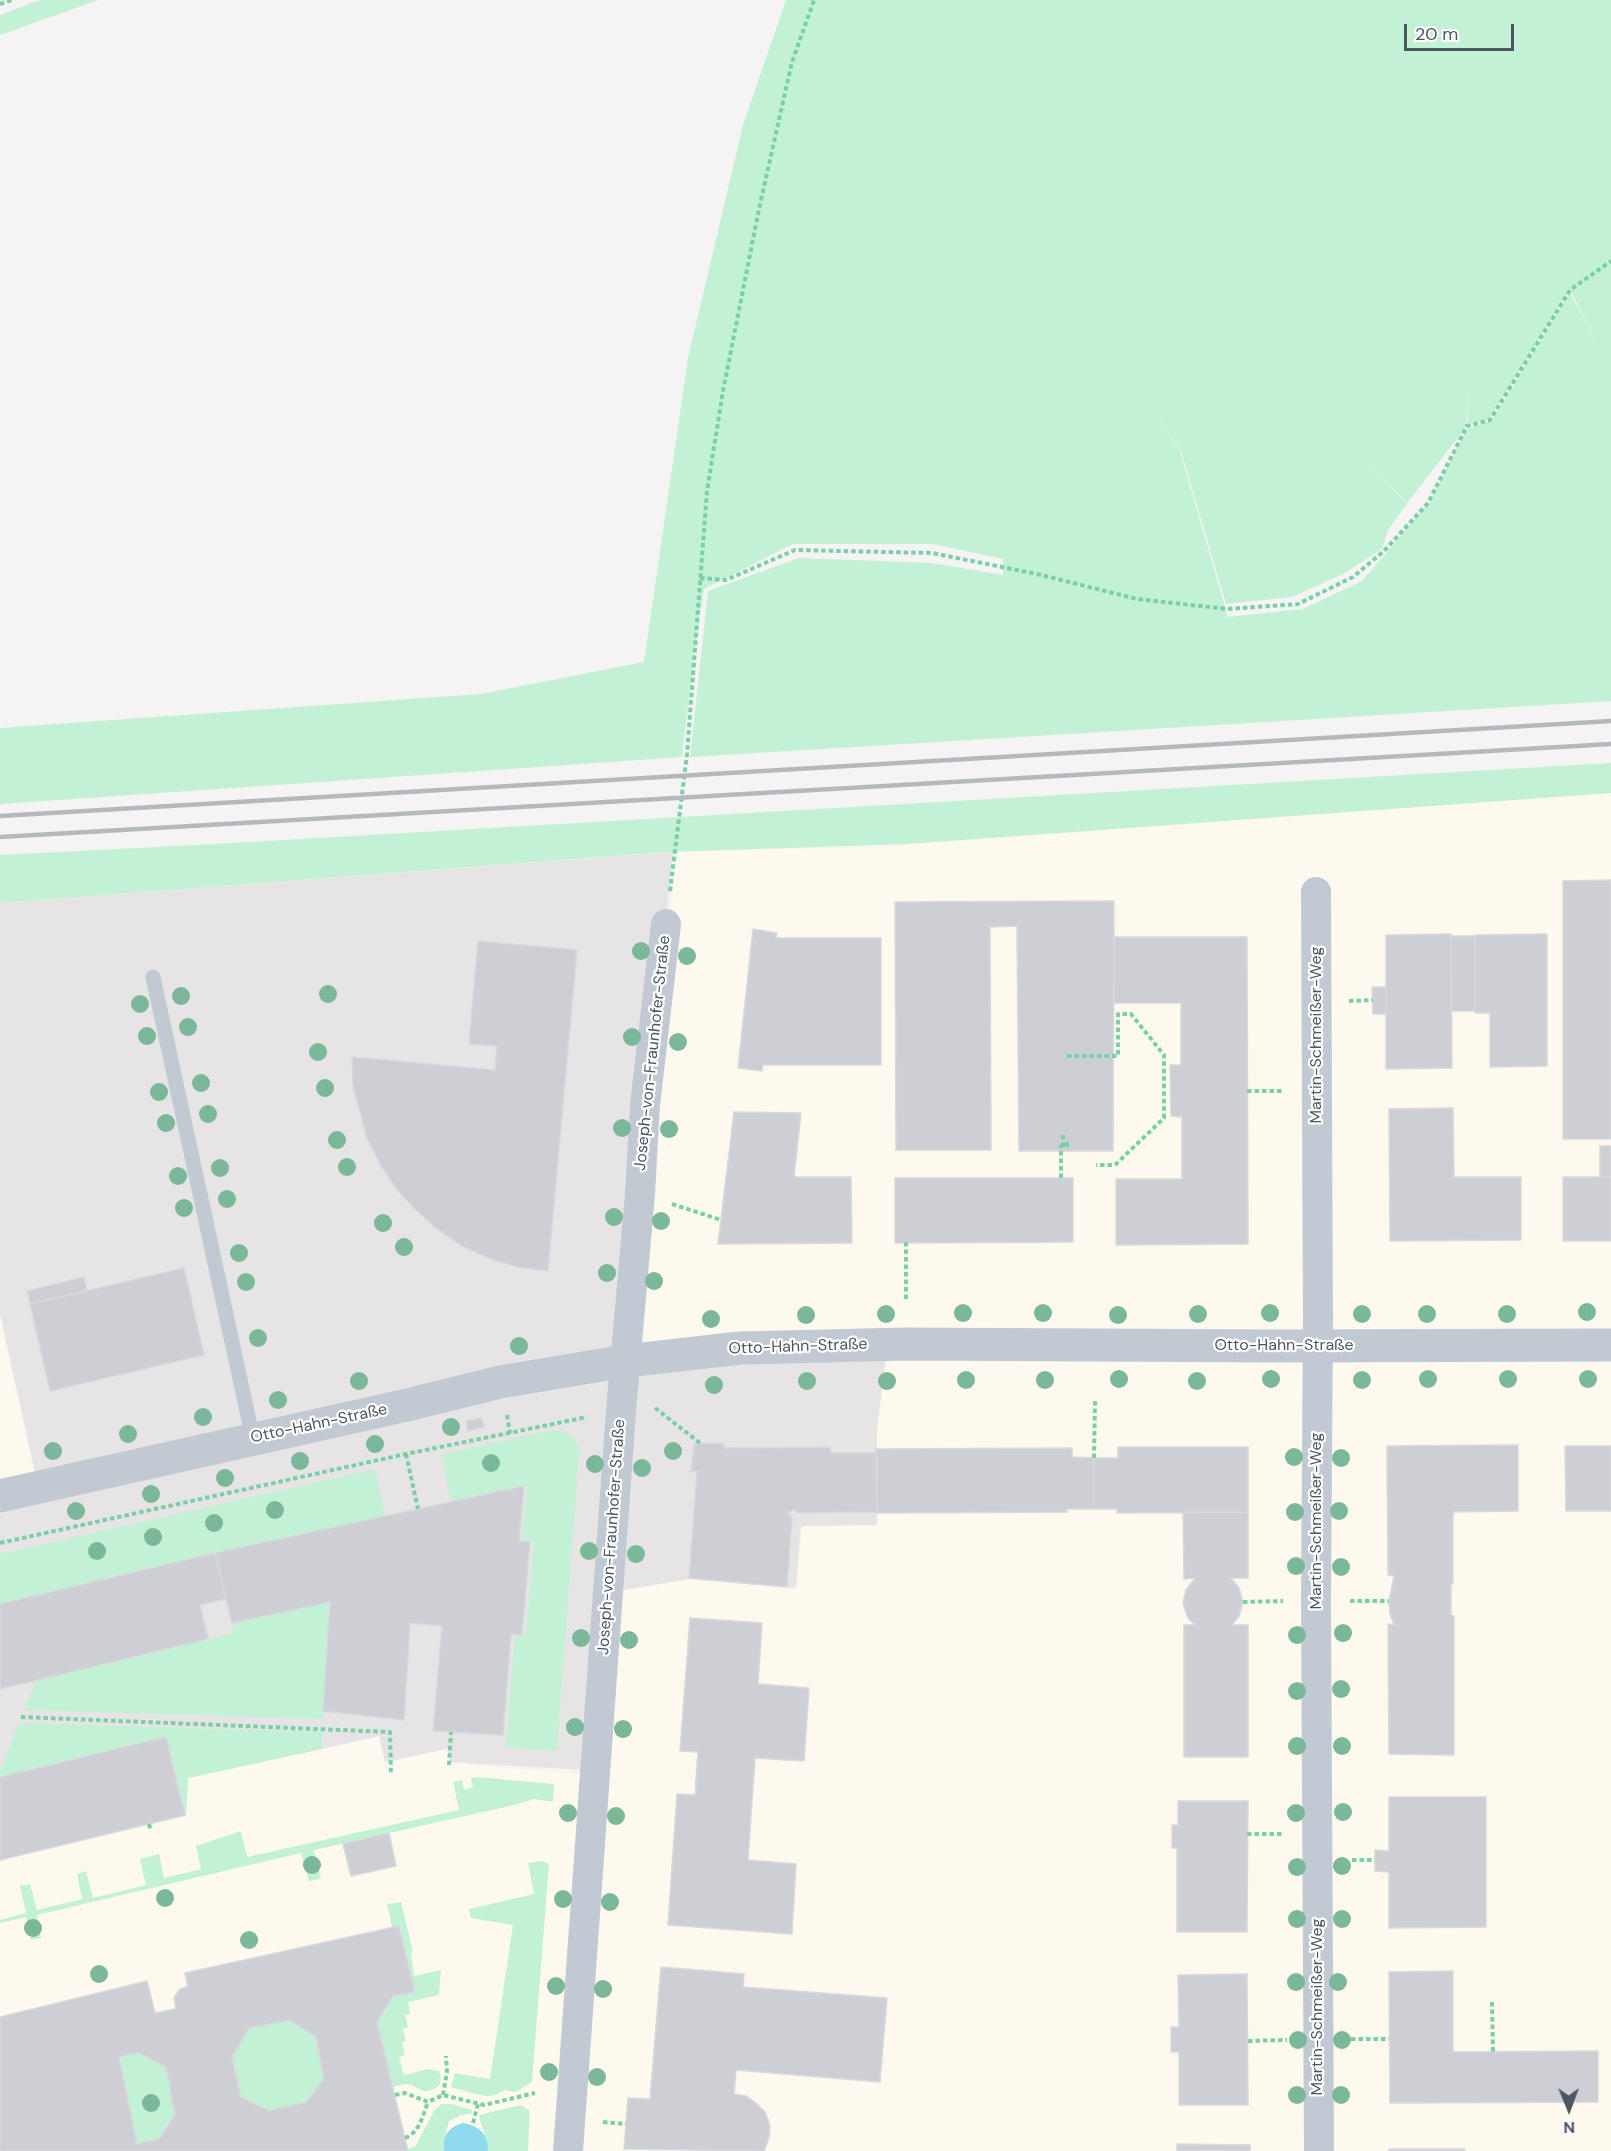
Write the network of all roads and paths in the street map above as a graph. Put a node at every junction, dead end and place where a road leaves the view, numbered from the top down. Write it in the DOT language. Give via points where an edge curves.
graph roads {
  1 [pos="12,0"];
  2 [pos="814,0"];
  3 [pos="0,4"];
  4 [pos="1611,261"];
  5 [pos="700,578"];
  6 [pos="1316,892"];
  7 [pos="666,924"];
  8 [pos="153,976"];
  9 [pos="1067,1056"];
  10 [pos="1247,1090"];
  11 [pos="1277,1091"];
  12 [pos="1063,1135"];
  13 [pos="1066,1139"];
  14 [pos="1096,1165"];
  15 [pos="640,1194"];
  16 [pos="721,1220"];
  17 [pos="906,1242"];
  18 [pos="906,1299"];
  19 [pos="1611,1345"];
  20 [pos="1318,1346"];
  21 [pos="625,1361"];
  22 [pos="1095,1400"];
  23 [pos="655,1408"];
  24 [pos="588,1417"];
  25 [pos="253,1439"];
  26 [pos="700,1443"];
  27 [pos="406,1454"];
  28 [pos="1094,1458"];
  29 [pos="0,1496"];
  30 [pos="418,1509"];
  31 [pos="0,1543"];
  32 [pos="21,1717"];
  33 [pos="451,1732"];
  34 [pos="449,1765"];
  35 [pos="391,1774"];
  36 [pos="149,1824"];
  37 [pos="151,1831"];
  38 [pos="1492,2002"];
  39 [pos="1493,2052"];
  40 [pos="446,2056"];
  41 [pos="535,2093"];
  42 [pos="395,2095"];
  43 [pos="443,2095"];
  44 [pos="428,2102"];
  45 [pos="478,2104"];
  46 [pos="603,2122"];
  47 [pos="473,2123"];
  48 [pos="626,2124"];
  49 [pos="405,2138"];
  50 [pos="568,2151"];
  51 [pos="1319,2151"];
  1 -- 3 [label="path"];
  2 -- 5 [label="path" via="792,62 723,391 707,492"];
  4 -- 5 [label="path" via="1570,290 1490,420 1467,426 1428,503 1384,551 1353,577 1298,604 1227,609 1137,599 932,554 795,550 726,580"];
  5 -- 7 [label="path" via="681,817"];
  6 -- 20 [label="street, Martin-Schmeißer-Weg"];
  7 -- 15 [label="street, Joseph-von-Fraunhofer-Straße" via="645,1105"];
  8 -- 25 [label="lane"];
  9 -- 14 [label="path" via="1118,1056 1118,1014 1131,1014 1164,1055 1164,1118 1115,1165"];
  10 -- 11 [label="path"];
  12 -- 13 [label="path" via="1062,1178 1061,1146 1067,1146"];
  15 -- 16 [label="path"];
  15 -- 21 [label="street, Joseph-von-Fraunhofer-Straße"];
  17 -- 18 [label="path"];
  19 -- 20 [label="street, Otto-Hahn-Straße"];
  20 -- 21 [label="street, Otto-Hahn-Straße" via="856,1344 740,1348"];
  20 -- 51 [label="street, Martin-Schmeißer-Weg"];
  21 -- 25 [label="street, Otto-Hahn-Straße" via="500,1382"];
  21 -- 50 [label="street, Joseph-von-Fraunhofer-Straße"];
  22 -- 28 [label="path"];
  23 -- 26 [label="path"];
  24 -- 27 [label="path"];
  25 -- 29 [label="street, Otto-Hahn-Straße"];
  27 -- 30 [label="path"];
  27 -- 31 [label="path"];
  32 -- 35 [label="path" via="390,1732"];
  33 -- 34 [label="path"];
  36 -- 37 [label="path"];
  38 -- 39 [label="path"];
  40 -- 43 [label="path"];
  41 -- 45 [label="path"];
  42 -- 44 [label="path" via="405,2093"];
  43 -- 44 [label="path"];
  43 -- 45 [label="path"];
  44 -- 49 [label="path" via="418,2128"];
  45 -- 47 [label="path"];
  46 -- 48 [label="path"];
}
